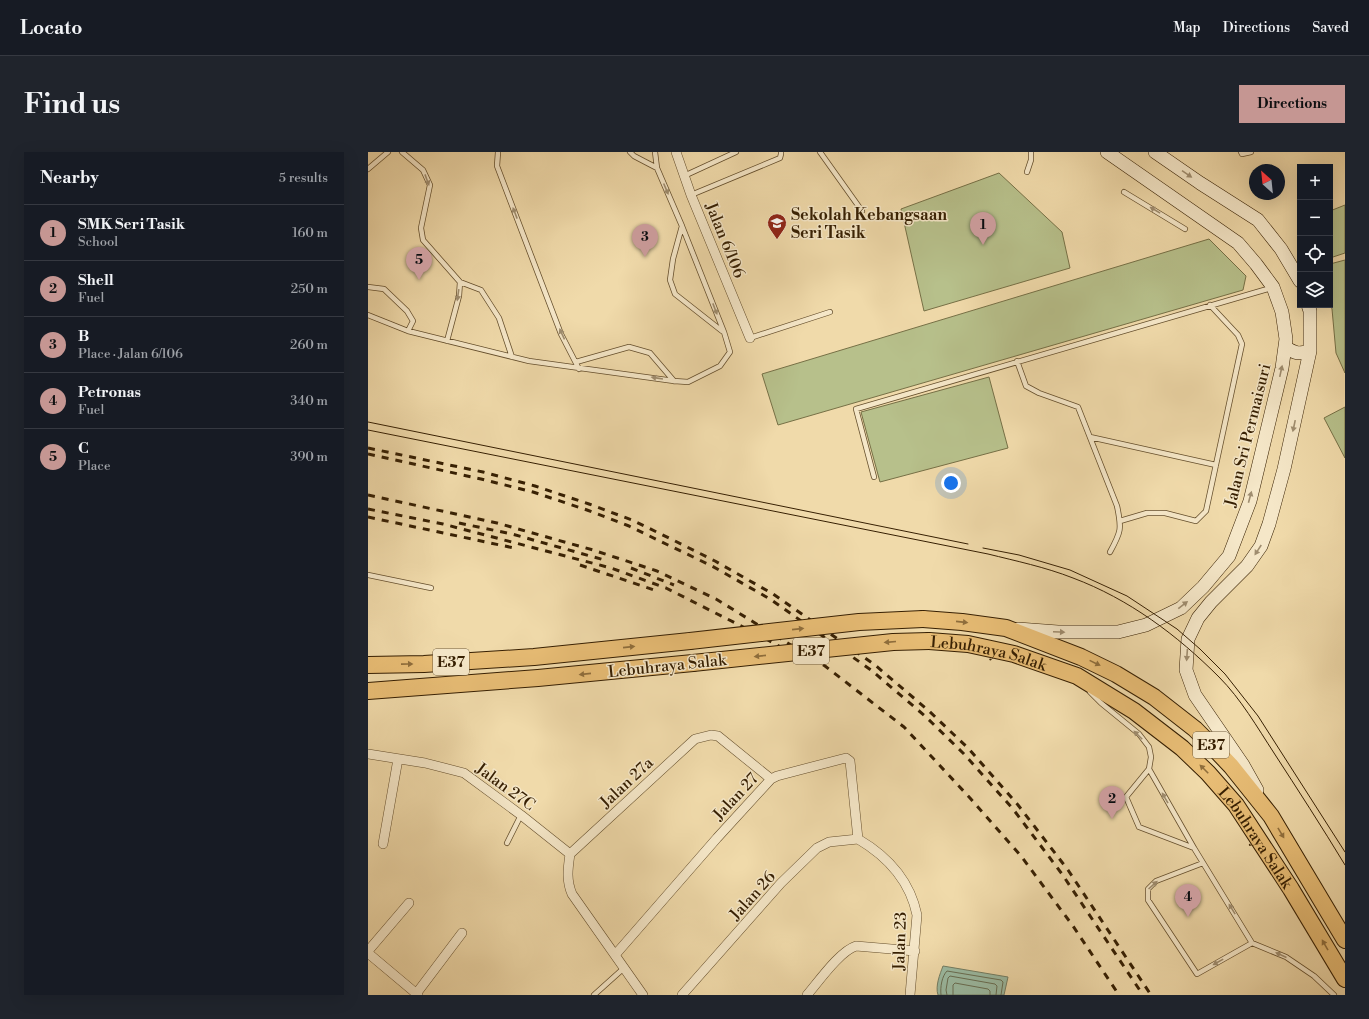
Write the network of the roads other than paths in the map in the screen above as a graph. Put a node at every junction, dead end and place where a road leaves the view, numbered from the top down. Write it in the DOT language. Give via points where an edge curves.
graph roads {
  1 [pos="402,152"];
  2 [pos="498,152"];
  3 [pos="630,152"];
  4 [pos="655,152"];
  5 [pos="676,152"];
  6 [pos="736,152"];
  7 [pos="781,152"];
  8 [pos="820,152"];
  9 [pos="1031,152"];
  10 [pos="1107,152"];
  11 [pos="1154,152"];
  12 [pos="1241,152"];
  13 [pos="1250,152"];
  14 [pos="385,153"];
  15 [pos="657,168"];
  16 [pos="368,169"];
  17 [pos="1027,172"];
  18 [pos="684,176"];
  19 [pos="1124,192"];
  20 [pos="691,195"];
  21 [pos="862,211"];
  22 [pos="682,226"];
  23 [pos="1185,229"];
  24 [pos="1297,276"];
  25 [pos="460,282"];
  26 [pos="368,287"];
  27 [pos="1273,287"];
  28 [pos="1210,305"];
  29 [pos="1309,308"];
  30 [pos="830,312"];
  31 [pos="368,315"];
  32 [pos="408,331"];
  33 [pos="724,332"];
  34 [pos="750,338"];
  35 [pos="447,341"];
  36 [pos="1285,347"];
  37 [pos="1310,351"];
  38 [pos="512,357"];
  39 [pos="1017,361"];
  40 [pos="576,362"];
  41 [pos="578,369"];
  42 [pos="674,381"];
  43 [pos="1090,437"];
  44 [pos="1216,465"];
  45 [pos="874,477"];
  46 [pos="1120,520"];
  47 [pos="1110,552"];
  48 [pos="368,575"];
  49 [pos="431,588"];
  50 [pos="1006,628"];
  51 [pos="368,665"];
  52 [pos="1077,676"];
  53 [pos="368,691"];
  54 [pos="368,754"];
  55 [pos="398,759"];
  56 [pos="1149,769"];
  57 [pos="771,779"];
  58 [pos="521,815"];
  59 [pos="1272,816"];
  60 [pos="858,838"];
  61 [pos="506,843"];
  62 [pos="383,844"];
  63 [pos="1194,848"];
  64 [pos="570,854"];
  65 [pos="1203,863"];
  66 [pos="409,903"];
  67 [pos="462,932"];
  68 [pos="1345,940"];
  69 [pos="1252,943"];
  70 [pos="915,951"];
  71 [pos="370,954"];
  72 [pos="615,955"];
  73 [pos="368,965"];
  74 [pos="624,968"];
  75 [pos="1345,979"];
  76 [pos="417,994"];
  77 [pos="594,995"];
  78 [pos="643,995"];
  79 [pos="682,995"];
  80 [pos="807,995"];
  81 [pos="910,995"];
  82 [pos="1334,995"];
  1 -- 25 [label="lane, one-way" via="423,170 430,185 421,228 423,240"];
  40 -- 2 [label="lane, one-way" via="561,334 497,166"];
  3 -- 15 [label="lane"];
  4 -- 15 [label="lane"];
  5 -- 18 [label="street, Jalan 6/106"];
  6 -- 18 [label="lane"];
  7 -- 20 [label="lane" via="780,158"];
  8 -- 21 [label="lane"];
  9 -- 17 [label="lane"];
  10 -- 27 [label="main road, Jalan Sri Permaisuri" via="1238,243"];
  11 -- 24 [label="main road, one-way" via="1258,220 1282,249"];
  12 -- 13 [label="lane"];
  14 -- 16 [label="lane"];
  15 -- 22 [label="lane, one-way"];
  18 -- 20 [label="street, Jalan 6/106"];
  23 -- 19 [label="lane, one-way"];
  20 -- 34 [label="street, Jalan 6/106"];
  22 -- 33 [label="lane, one-way"];
  22 -- 33 [label="lane" via="670,280 675,294"];
  25 -- 35 [label="lane, one-way" via="459,296"];
  25 -- 38 [label="lane" via="481,290 499,318"];
  26 -- 32 [label="lane" via="384,289 407,311 413,321"];
  27 -- 28 [label="lane"];
  27 -- 36 [label="main road, Jalan Sri Permaisuri" via="1282,312"];
  28 -- 39 [label="lane"];
  28 -- 44 [label="lane" via="1238,335 1242,344"];
  29 -- 37 [label="main road"];
  30 -- 34 [label="lane"];
  31 -- 32 [label="lane"];
  32 -- 35 [label="lane"];
  33 -- 42 [label="lane" via="730,352 720,366 688,382"];
  35 -- 38 [label="lane"];
  36 -- 37 [label="main road" via="1300,354"];
  50 -- 36 [label="main road, Jalan Sri Permaisuri, one-way" via="1058,632 1118,632 1146,625 1181,608 1203,588 1229,556 1250,501"];
  37 -- 59 [label="main road, one-way" via="1284,470 1261,546 1247,566 1198,618 1188,639 1186,670 1195,695 1243,765"];
  38 -- 41 [label="lane"];
  39 -- 43 [label="lane" via="1026,386 1078,407"];
  39 -- 45 [label="lane" via="856,409"];
  40 -- 41 [label="lane"];
  40 -- 42 [label="lane" via="629,347 650,353"];
  42 -- 41 [label="lane, one-way"];
  43 -- 44 [label="lane"];
  43 -- 46 [label="lane"];
  44 -- 46 [label="lane" via="1206,511 1196,521 1165,513 1147,513"];
  46 -- 47 [label="lane" via="1120,534"];
  48 -- 49 [label="lane"];
  51 -- 50 [label="highway, Lebuhraya Salak / E37, one-way, bridge" via="534,657 859,622 923,619"];
  50 -- 59 [label="highway, Lebuhraya Salak / E37, one-way" via="1081,657 1154,697 1195,729 1212,746"];
  52 -- 53 [label="highway, Lebuhraya Salak / E37, one-way, bridge" via="1014,654 968,644 929,641 893,642 538,678"];
  56 -- 52 [label="lane, one-way" via="1149,747 1139,734 1100,703"];
  75 -- 52 [label="highway, Lebuhraya Salak / E37, one-way" via="1264,847 1236,805 1208,773 1182,748 1134,711"];
  54 -- 55 [label="street, Jalan 27C"];
  55 -- 58 [label="street, Jalan 27C" via="464,773"];
  55 -- 62 [label="street"];
  63 -- 56 [label="lane, one-way"];
  56 -- 63 [label="lane" via="1126,797 1139,827"];
  57 -- 60 [label="street, Jalan 27" via="846,758 852,766"];
  57 -- 64 [label="street, Jalan 27a" via="718,736 695,739"];
  57 -- 72 [label="street, Jalan 27"];
  58 -- 61 [label="lane"];
  58 -- 64 [label="street, Jalan 27C"];
  59 -- 68 [label="highway, Lebuhraya Salak / E37, one-way"];
  60 -- 70 [label="street, Jalan 23" via="888,861 912,897 917,915"];
  60 -- 79 [label="street, Jalan 26" via="829,842 818,848 782,883"];
  63 -- 65 [label="lane"];
  64 -- 72 [label="street" via="568,885 572,894"];
  69 -- 65 [label="lane, one-way"];
  69 -- 65 [label="lane, one-way" via="1197,974 1148,900 1148,889 1156,881"];
  66 -- 71 [label="street"];
  67 -- 76 [label="street"];
  82 -- 69 [label="lane, one-way" via="1314,976 1286,957"];
  70 -- 80 [label="street" via="856,946 851,948 838,958"];
  70 -- 81 [label="street, Jalan 23"];
  71 -- 73 [label="street"];
  71 -- 76 [label="street"];
  72 -- 74 [label="street"];
  74 -- 77 [label="lane"];
  74 -- 78 [label="street"];
}
